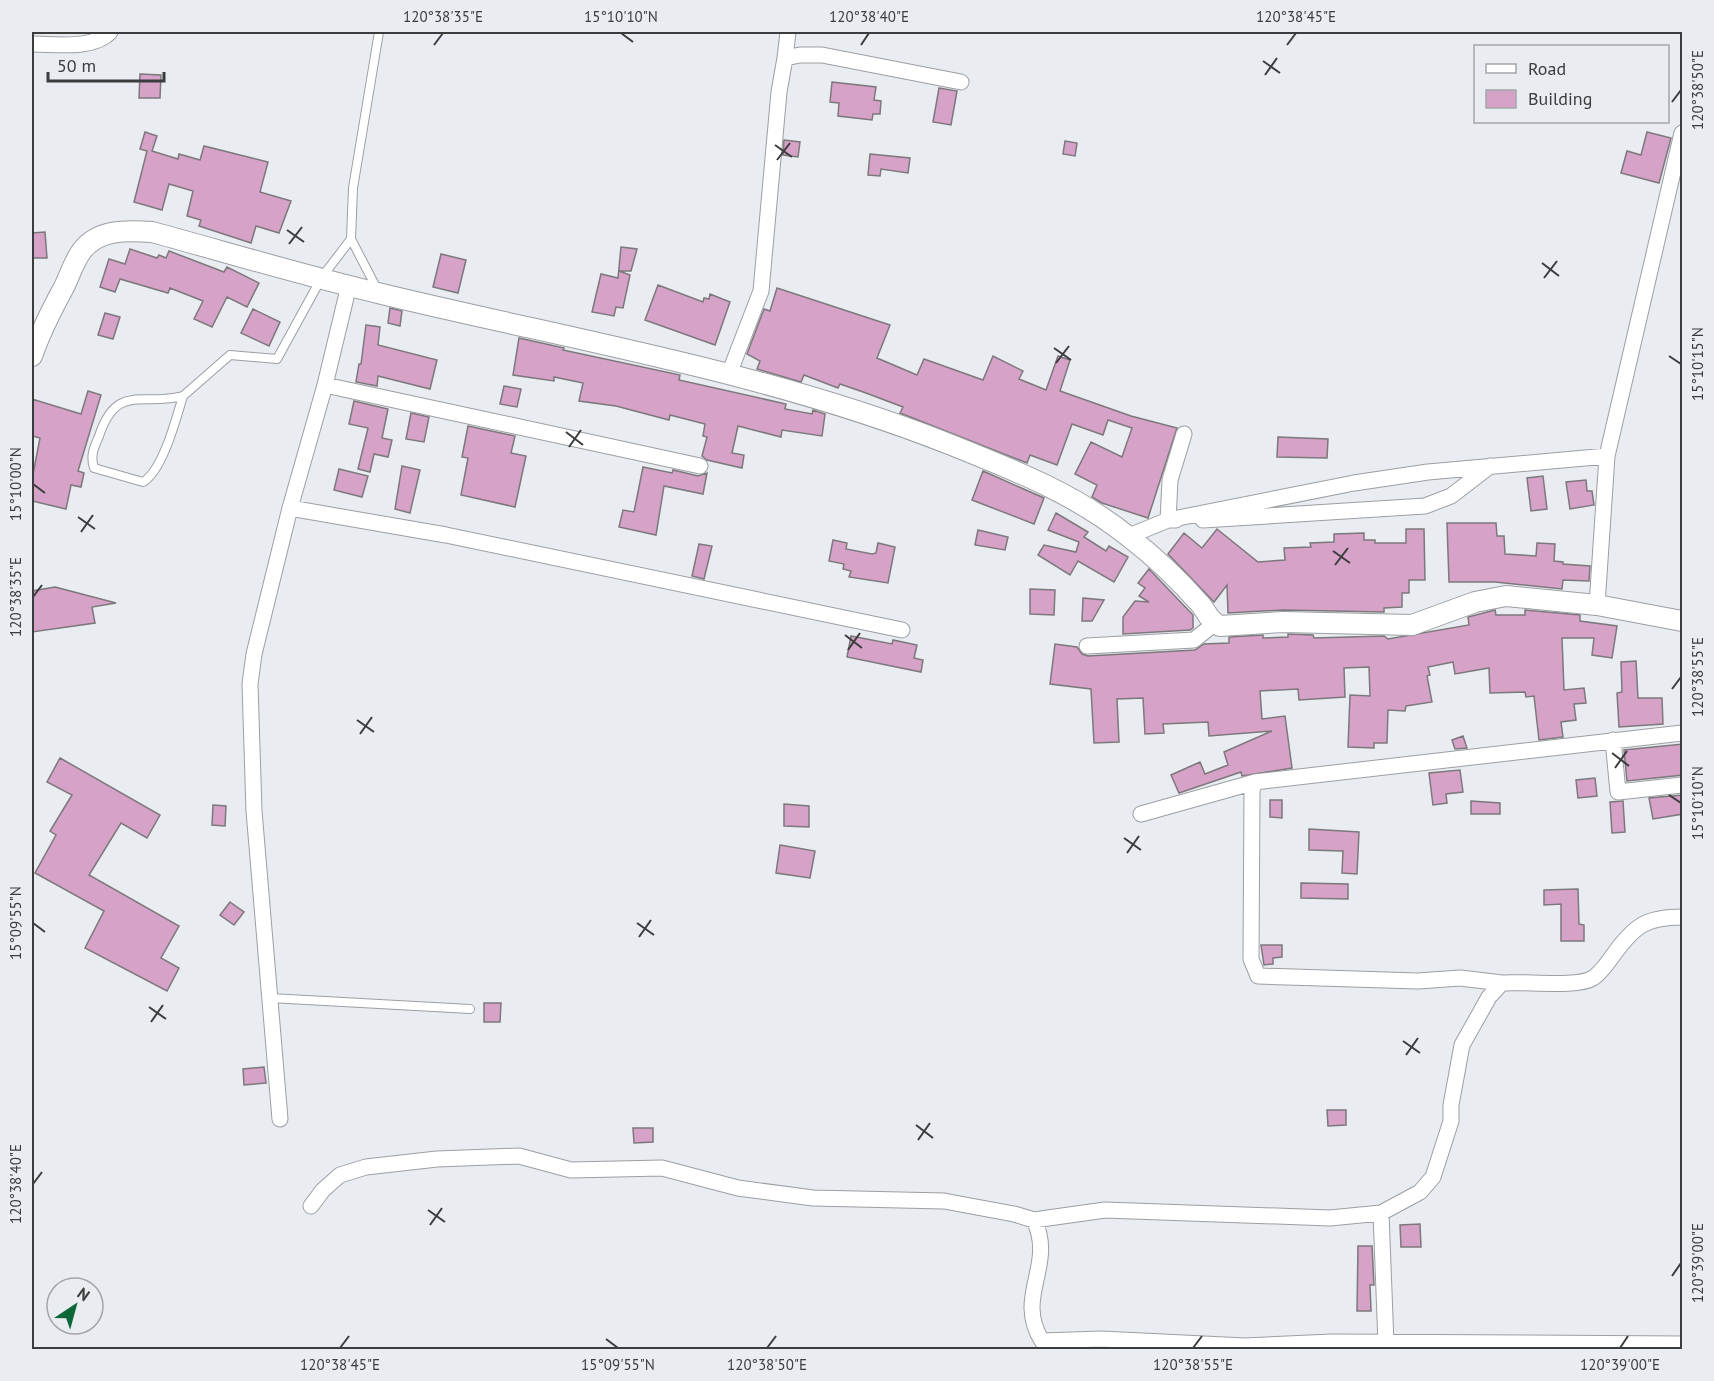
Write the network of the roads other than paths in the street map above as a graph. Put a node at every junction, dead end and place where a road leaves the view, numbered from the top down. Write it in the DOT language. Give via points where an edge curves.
graph roads {
  1 [pos="110,32"];
  2 [pos="379,32"];
  3 [pos="788,32"];
  4 [pos="32,44"];
  5 [pos="785,58"];
  6 [pos="960,82"];
  7 [pos="1683,133"];
  8 [pos="351,239"];
  9 [pos="322,277"];
  10 [pos="349,285"];
  11 [pos="379,293"];
  12 [pos="36,333"];
  13 [pos="32,356"];
  14 [pos="729,374"];
  15 [pos="326,385"];
  16 [pos="183,396"];
  17 [pos="1184,434"];
  18 [pos="1607,456"];
  19 [pos="700,466"];
  20 [pos="1491,466"];
  21 [pos="290,508"];
  22 [pos="1168,520"];
  23 [pos="1129,536"];
  24 [pos="1597,605"];
  25 [pos="1683,621"];
  26 [pos="1214,624"];
  27 [pos="902,630"];
  28 [pos="1087,645"];
  29 [pos="1683,733"];
  30 [pos="1612,740"];
  31 [pos="1255,782"];
  32 [pos="1683,785"];
  33 [pos="1141,814"];
  34 [pos="1683,917"];
  35 [pos="1502,983"];
  36 [pos="270,998"];
  37 [pos="470,1009"];
  38 [pos="280,1119"];
  39 [pos="311,1206"];
  40 [pos="1382,1213"];
  41 [pos="1034,1220"];
  42 [pos="1683,1344"];
  43 [pos="1223,1347"];
  44 [pos="1386,1347"];
  1 -- 4 [label="street" via="92,43"];
  2 -- 8 [label="lane" via="353,188"];
  3 -- 5 [label="street"];
  5 -- 6 [label="street" via="822,55"];
  5 -- 14 [label="street" via="761,291"];
  7 -- 18 [label="street"];
  8 -- 9 [label="lane"];
  8 -- 11 [label="lane"];
  9 -- 10 [label="street"];
  9 -- 12 [label="street" via="152,232 123,230 96,239 80,252"];
  9 -- 16 [label="lane" via="277,358 230,356"];
  10 -- 11 [label="street"];
  10 -- 15 [label="street"];
  11 -- 14 [label="street"];
  12 -- 13 [label="street"];
  14 -- 23 [label="street" via="872,416 947,443 1064,492"];
  15 -- 19 [label="street"];
  15 -- 21 [label="street"];
  16 -- 16 [label="lane" via="152,477 143,482 94,468 91,458 102,425 115,405 139,398 166,400"];
  17 -- 22 [label="street" via="1170,480"];
  18 -- 20 [label="street"];
  18 -- 24 [label="street"];
  20 -- 22 [label="street" via="1354,483"];
  20 -- 22 [label="street" via="1451,496 1425,506 1234,520"];
  21 -- 27 [label="street" via="446,534"];
  21 -- 36 [label="street" via="250,684 254,811"];
  22 -- 23 [label="street"];
  23 -- 26 [label="street" via="1163,566"];
  24 -- 25 [label="street"];
  24 -- 26 [label="street" via="1506,596 1474,602 1412,625"];
  26 -- 28 [label="street" via="1194,640"];
  29 -- 30 [label="street"];
  30 -- 31 [label="street"];
  30 -- 32 [label="street" via="1618,792"];
  31 -- 33 [label="street"];
  31 -- 35 [label="street" via="1250,940 1252,967 1258,976 1418,981 1461,978"];
  34 -- 35 [label="street" via="1646,921 1633,930 1605,967 1578,984"];
  35 -- 40 [label="street" via="1489,997 1462,1045 1451,1120 1433,1177 1420,1192"];
  36 -- 37 [label="lane"];
  36 -- 38 [label="street"];
  39 -- 41 [label="street" via="340,1175 366,1167 519,1156 571,1170 662,1168 738,1188 813,1198 944,1202"];
  40 -- 41 [label="street" via="1330,1218 1105,1210"];
  40 -- 44 [label="street"];
  41 -- 43 [label="street" via="1042,1241 1031,1303 1032,1326 1042,1341 1101,1339"];
  42 -- 44 [label="street"];
  43 -- 44 [label="street" via="1332,1342"];
}
